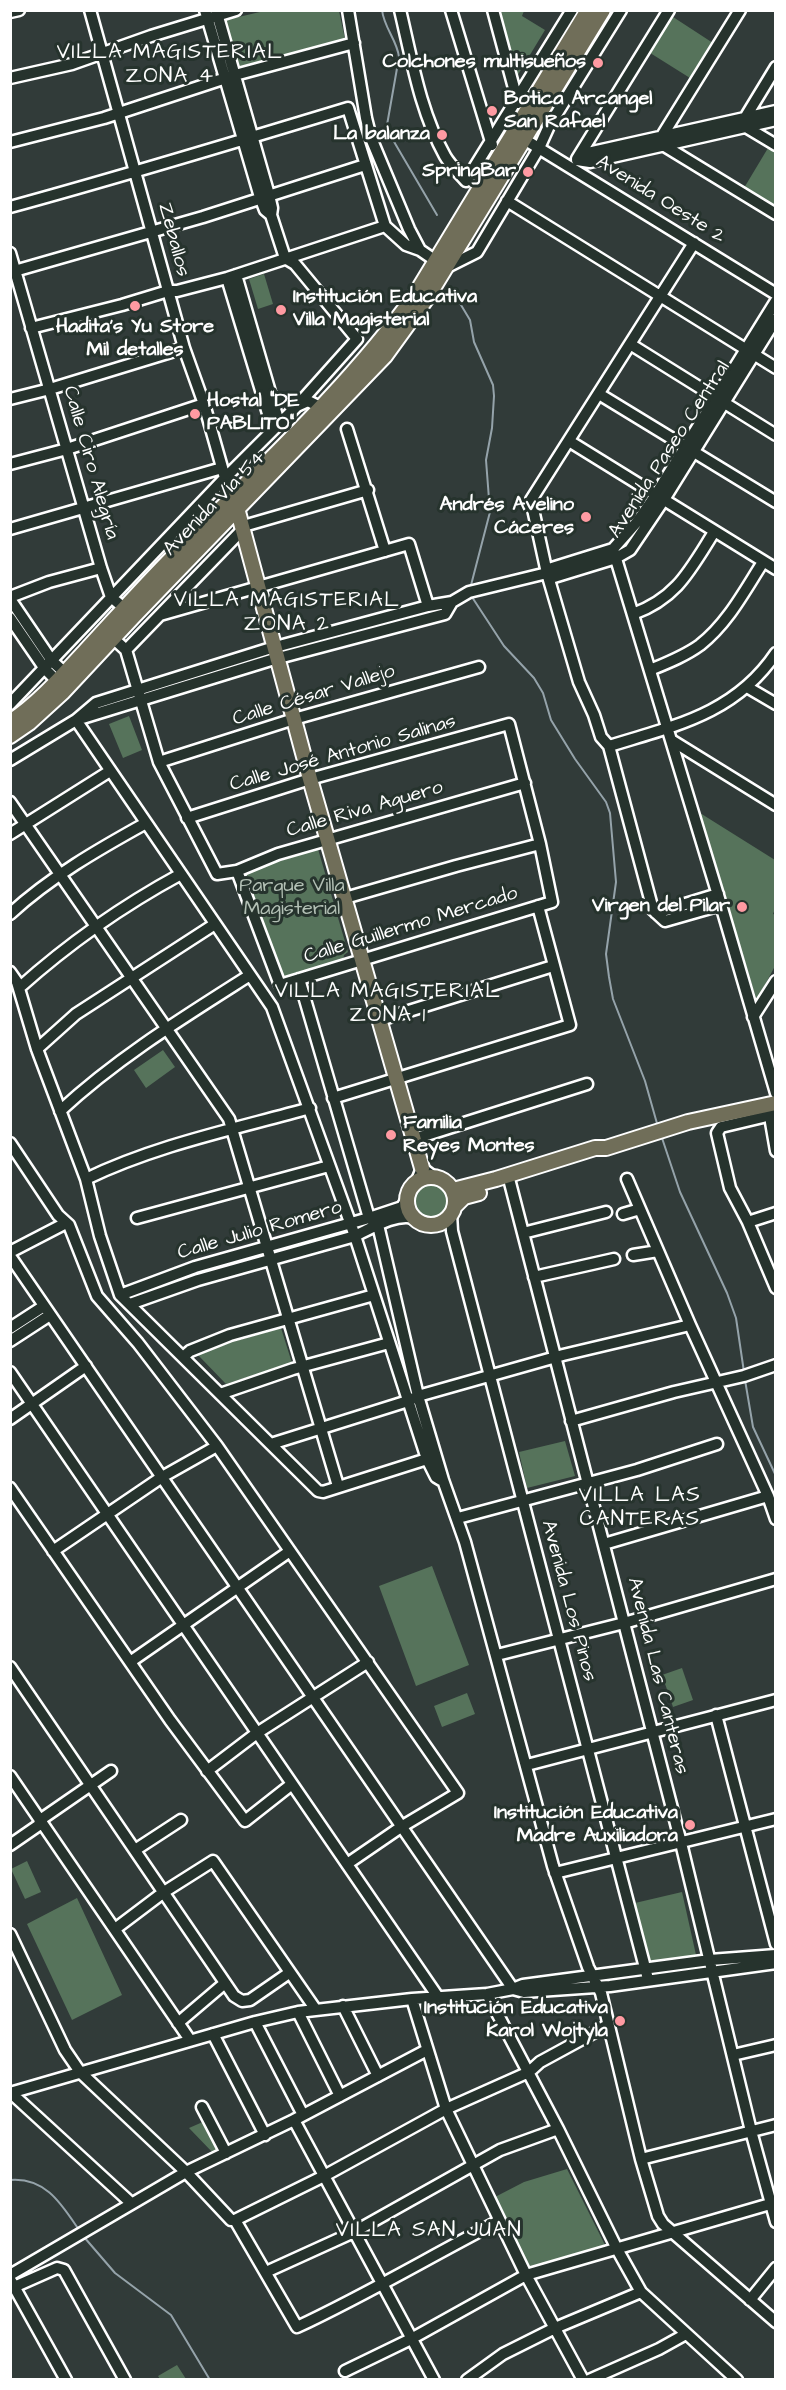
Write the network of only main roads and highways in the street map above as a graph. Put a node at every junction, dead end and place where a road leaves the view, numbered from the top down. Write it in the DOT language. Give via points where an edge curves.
graph roads {
  1 [pos="588,10"];
  2 [pos="603,10"];
  3 [pos="531,116"];
  4 [pos="441,264"];
  5 [pos="236,501"];
  6 [pos="10,722"];
  7 [pos="10,736"];
  8 [pos="772,1104"];
  9 [pos="422,1168"];
  10 [pos="509,1180"];
  11 [pos="453,1190"];
  12 [pos="450,1218"];
  1 -- 3 [label="main road, Avenida Vía 54"];
  2 -- 3 [label="main road, Avenida Vía 54"];
  3 -- 4 [label="main road, Avenida Vía 54" via="497,161"];
  3 -- 4 [label="main road, Avenida Vía 54" via="524,139"];
  4 -- 5 [label="main road, Avenida Vía 54" via="393,326"];
  4 -- 5 [label="main road, Avenida Vía 54" via="427,298 385,356"];
  5 -- 6 [label="main road, Avenida Vía 54" via="124,608 61,677"];
  5 -- 7 [label="main road, Avenida Vía 54" via="63,692"];
  5 -- 9 [label="main road" via="310,779"];
  8 -- 10 [label="main road" via="644,1134 606,1148 598,1156"];
  10 -- 11 [label="main road"];
  10 -- 12 [label="main road" via="466,1197"];
  11 -- 12 [label="main road"];
  11 -- 12 [label="main road" via="434,1177 421,1179 407,1199 414,1218 431,1225"];
}
